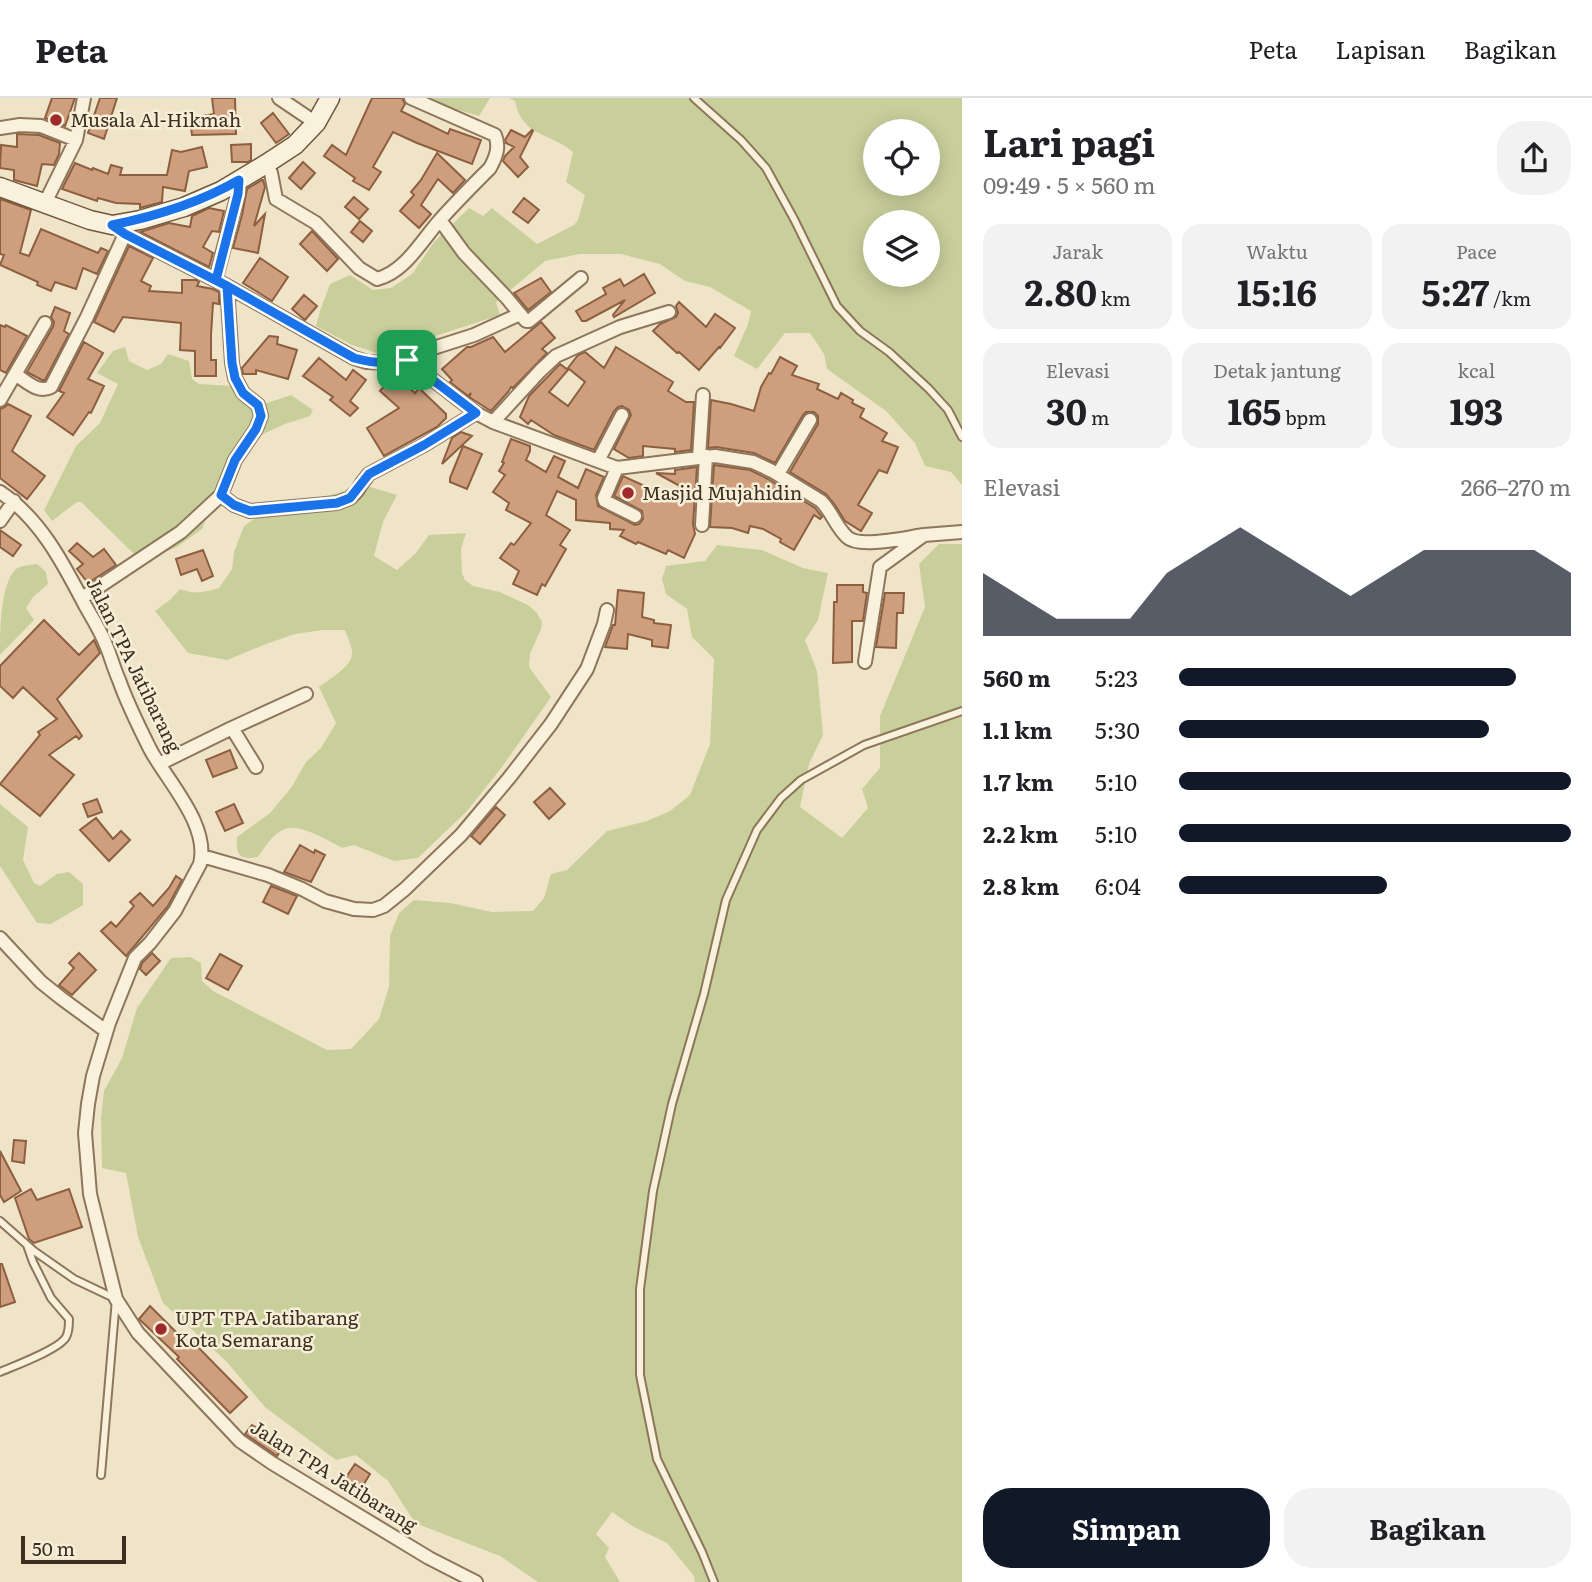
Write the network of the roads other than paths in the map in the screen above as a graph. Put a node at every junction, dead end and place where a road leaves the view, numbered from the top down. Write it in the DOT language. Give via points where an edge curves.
graph roads {
  1 [pos="84,98"];
  2 [pos="279,98"];
  3 [pos="330,98"];
  4 [pos="411,98"];
  5 [pos="694,98"];
  6 [pos="316,123"];
  7 [pos="0,128"];
  8 [pos="0,135"];
  9 [pos="76,140"];
  10 [pos="266,164"];
  11 [pos="239,180"];
  12 [pos="0,187"];
  13 [pos="45,203"];
  14 [pos="440,220"];
  15 [pos="119,230"];
  16 [pos="581,278"];
  17 [pos="214,279"];
  18 [pos="227,286"];
  19 [pos="669,312"];
  20 [pos="520,314"];
  21 [pos="45,323"];
  22 [pos="407,360"];
  23 [pos="15,373"];
  24 [pos="703,395"];
  25 [pos="0,400"];
  26 [pos="476,413"];
  27 [pos="622,415"];
  28 [pos="810,420"];
  29 [pos="493,422"];
  30 [pos="962,437"];
  31 [pos="703,457"];
  32 [pos="598,461"];
  33 [pos="617,468"];
  34 [pos="778,474"];
  35 [pos="0,492"];
  36 [pos="221,495"];
  37 [pos="14,501"];
  38 [pos="635,516"];
  39 [pos="0,521"];
  40 [pos="702,525"];
  41 [pos="962,533"];
  42 [pos="925,535"];
  43 [pos="82,598"];
  44 [pos="607,610"];
  45 [pos="864,662"];
  46 [pos="306,694"];
  47 [pos="962,710"];
  48 [pos="232,728"];
  49 [pos="159,764"];
  50 [pos="256,767"];
  51 [pos="202,856"];
  52 [pos="0,938"];
  53 [pos="106,1031"];
  54 [pos="0,1221"];
  55 [pos="27,1245"];
  56 [pos="116,1299"];
  57 [pos="0,1372"];
  58 [pos="101,1475"];
  59 [pos="476,1582"];
  60 [pos="714,1582"];
  1 -- 9 [label="street"];
  2 -- 6 [label="street"];
  3 -- 6 [label="main road"];
  4 -- 14 [label="street" via="495,135 498,141 490,168"];
  5 -- 30 [label="lane" via="766,168 837,306 929,389 948,410"];
  6 -- 10 [label="main road" via="295,145"];
  7 -- 8 [label="street"];
  7 -- 9 [label="street" via="41,127"];
  9 -- 13 [label="street"];
  10 -- 11 [label="main road"];
  10 -- 14 [label="street" via="276,199 316,223 359,268 377,279 401,265"];
  11 -- 15 [label="main road"];
  11 -- 17 [label="street"];
  12 -- 13 [label="main road"];
  13 -- 15 [label="main road"];
  14 -- 20 [label="street"];
  15 -- 17 [label="street"];
  15 -- 23 [label="street" via="87,317 51,387 39,390"];
  16 -- 20 [label="street" via="529,321"];
  17 -- 18 [label="street"];
  18 -- 22 [label="street" via="354,358 388,363"];
  18 -- 36 [label="street" via="235,378 243,393 258,405 261,416"];
  19 -- 29 [label="street" via="620,327 556,356"];
  20 -- 22 [label="street"];
  21 -- 23 [label="street"];
  22 -- 26 [label="street"];
  23 -- 25 [label="street"];
  24 -- 31 [label="street"];
  26 -- 29 [label="street"];
  26 -- 36 [label="street" via="369,474 350,498 337,503 250,511"];
  27 -- 32 [label="street"];
  28 -- 34 [label="street"];
  29 -- 32 [label="street"];
  31 -- 33 [label="street"];
  31 -- 34 [label="street" via="752,462"];
  31 -- 40 [label="street"];
  32 -- 33 [label="street"];
  33 -- 38 [label="street" via="605,502"];
  34 -- 42 [label="street" via="821,501 852,540 876,542"];
  35 -- 37 [label="street, Jalan TPA Jatibarang"];
  36 -- 43 [label="street" via="181,532"];
  37 -- 39 [label="street"];
  37 -- 43 [label="street, Jalan TPA Jatibarang" via="47,538"];
  41 -- 42 [label="street"];
  42 -- 45 [label="street" via="880,567"];
  43 -- 49 [label="street, Jalan TPA Jatibarang"];
  44 -- 51 [label="street" via="587,669 551,724 461,835 384,906 365,910 325,901 268,875"];
  46 -- 48 [label="street"];
  47 -- 60 [label="lane" via="864,745 801,780 757,831 726,900 658,1166 640,1289 640,1375 657,1459"];
  48 -- 49 [label="street"];
  48 -- 50 [label="street"];
  49 -- 51 [label="street, Jalan TPA Jatibarang" via="194,819"];
  51 -- 53 [label="street, Jalan TPA Jatibarang" via="175,911 135,958"];
  52 -- 53 [label="street" via="41,982"];
  53 -- 56 [label="street, Jalan TPA Jatibarang" via="93,1076 85,1133 90,1194"];
  54 -- 55 [label="lane"];
  55 -- 56 [label="lane" via="74,1279"];
  55 -- 57 [label="lane" via="47,1290 69,1320 67,1336 60,1345"];
  56 -- 58 [label="lane"];
  56 -- 59 [label="street, Jalan TPA Jatibarang" via="138,1333 240,1441"];
}
